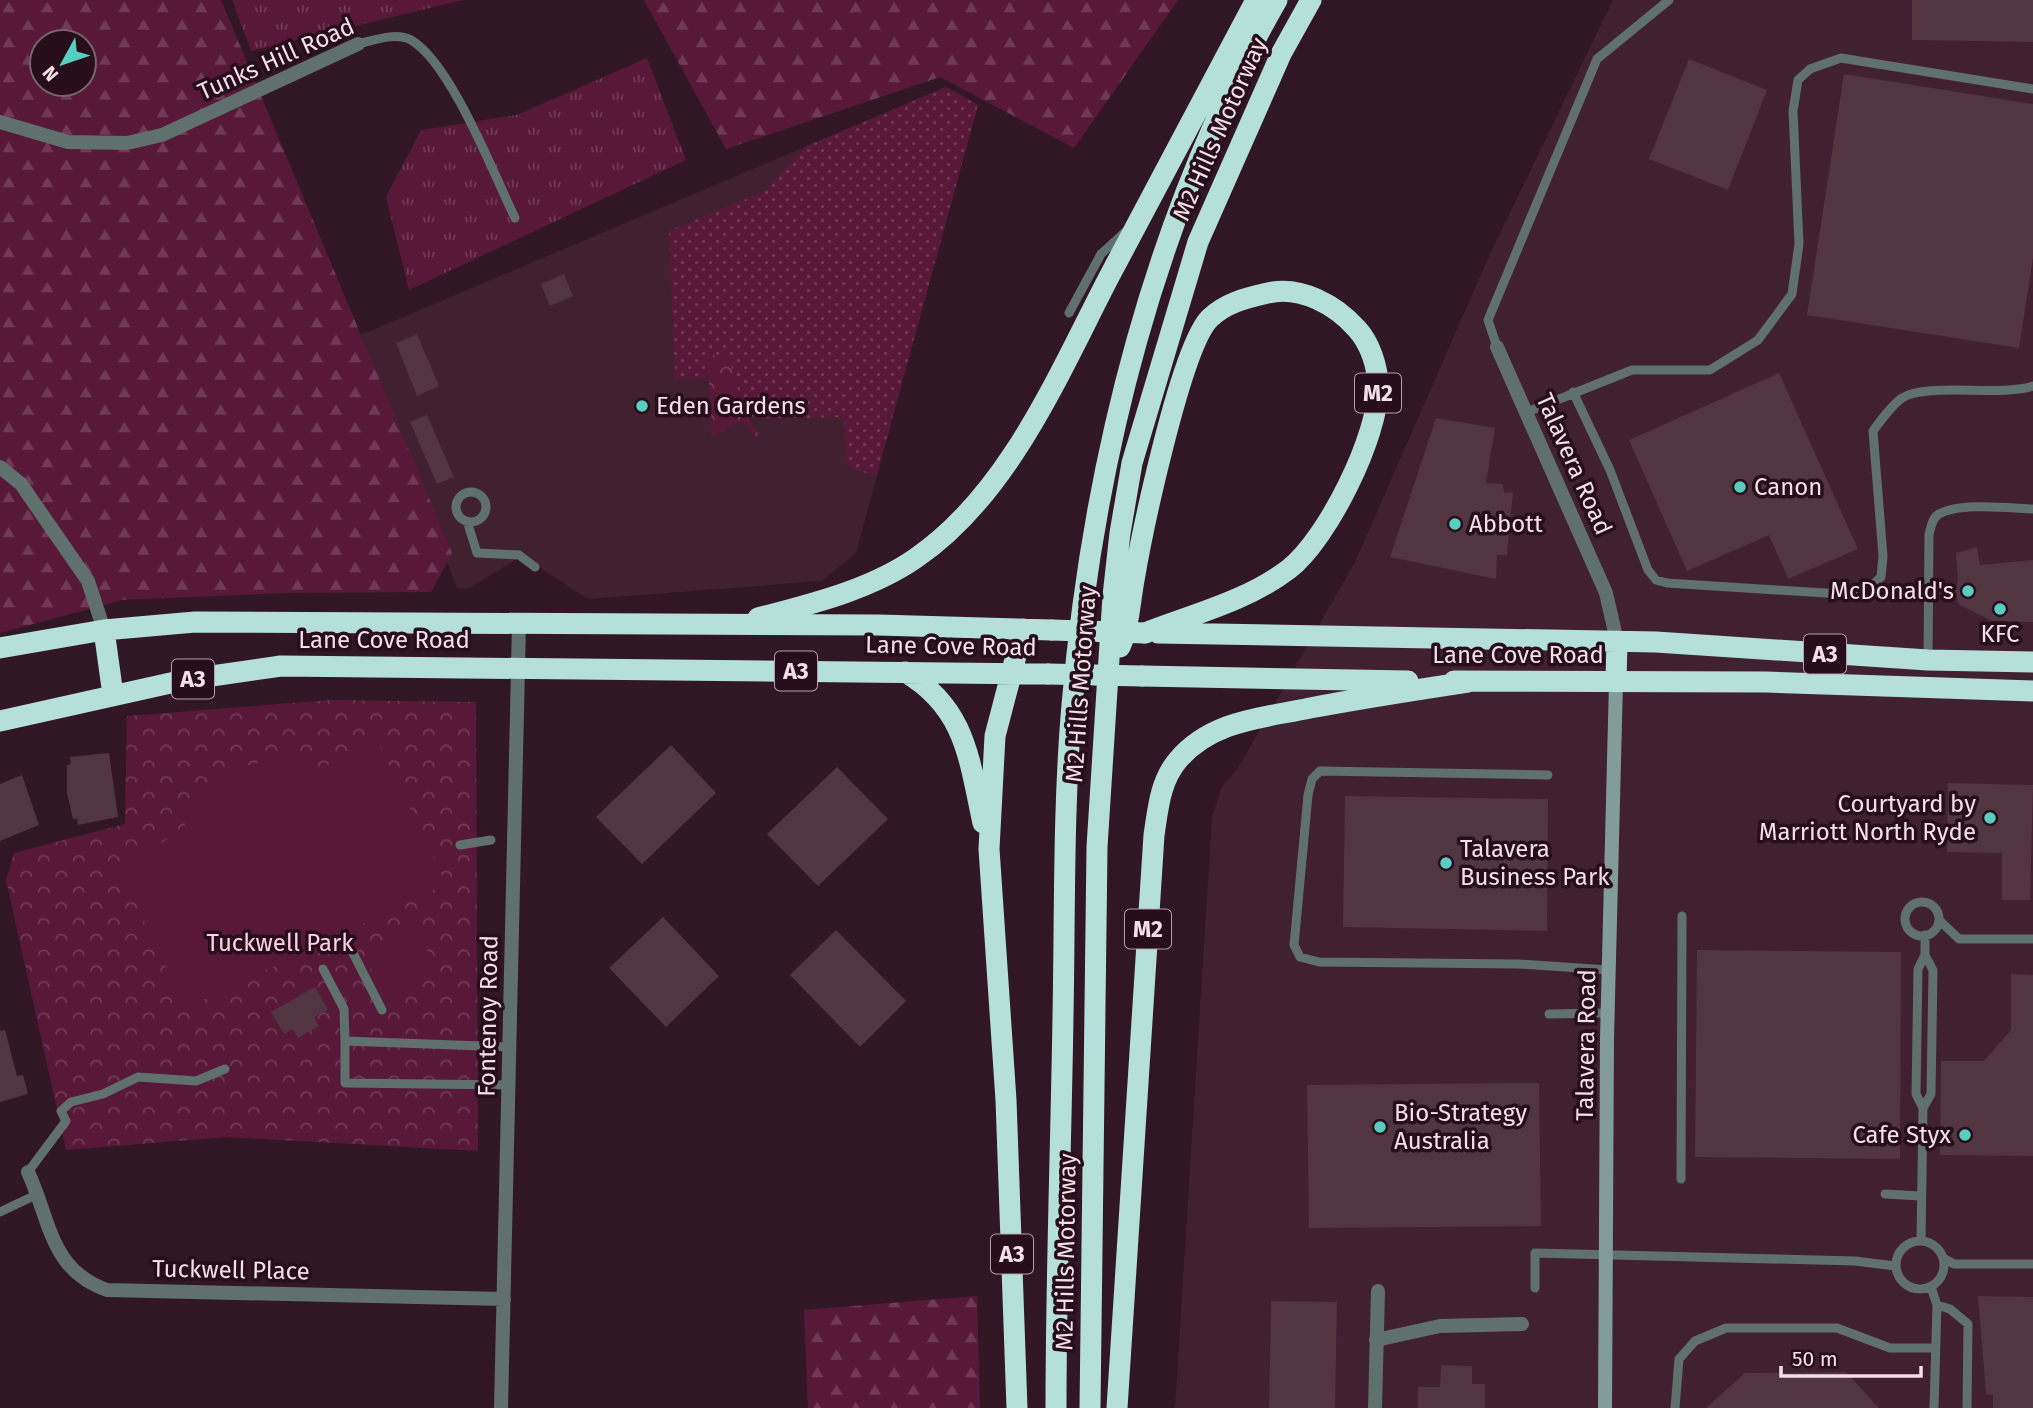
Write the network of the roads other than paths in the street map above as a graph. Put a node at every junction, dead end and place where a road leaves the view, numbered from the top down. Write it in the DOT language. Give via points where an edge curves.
graph roads {
  1 [pos="1256,0"];
  2 [pos="1277,0"];
  3 [pos="1311,0"];
  4 [pos="1669,0"];
  5 [pos="358,44"];
  6 [pos="2033,89"];
  7 [pos="0,121"];
  8 [pos="1142,215"];
  9 [pos="514,218"];
  10 [pos="1069,313"];
  11 [pos="1497,347"];
  12 [pos="2033,386"];
  13 [pos="1573,392"];
  14 [pos="1527,412"];
  15 [pos="0,467"];
  16 [pos="2033,509"];
  17 [pos="467,521"];
  18 [pos="535,567"];
  19 [pos="519,625"];
  20 [pos="732,625"];
  21 [pos="1023,629"];
  22 [pos="104,630"];
  23 [pos="1145,633"];
  24 [pos="1616,641"];
  25 [pos="0,648"];
  26 [pos="1928,660"];
  27 [pos="2033,662"];
  28 [pos="519,667"];
  29 [pos="905,672"];
  30 [pos="1012,675"];
  31 [pos="1107,678"];
  32 [pos="1468,682"];
  33 [pos="1616,682"];
  34 [pos="2033,691"];
  35 [pos="114,695"];
  36 [pos="0,721"];
  37 [pos="1548,775"];
  38 [pos="491,839"];
  39 [pos="460,845"];
  40 [pos="989,849"];
  41 [pos="1682,916"];
  42 [pos="1939,920"];
  43 [pos="1925,935"];
  44 [pos="2033,939"];
  45 [pos="353,953"];
  46 [pos="1925,955"];
  47 [pos="323,969"];
  48 [pos="1609,970"];
  49 [pos="382,1010"];
  50 [pos="1608,1013"];
  51 [pos="1549,1014"];
  52 [pos="345,1041"];
  53 [pos="510,1047"];
  54 [pos="225,1069"];
  55 [pos="509,1085"];
  56 [pos="1923,1108"];
  57 [pos="28,1172"];
  58 [pos="1681,1179"];
  59 [pos="38,1194"];
  60 [pos="1885,1194"];
  61 [pos="1920,1196"];
  62 [pos="0,1212"];
  63 [pos="1921,1241"];
  64 [pos="1606,1255"];
  65 [pos="1943,1258"];
  66 [pos="2033,1264"];
  67 [pos="1895,1266"];
  68 [pos="1931,1287"];
  69 [pos="1535,1288"];
  70 [pos="1378,1291"];
  71 [pos="504,1300"];
  72 [pos="1937,1305"];
  73 [pos="1521,1324"];
  74 [pos="1377,1340"];
  75 [pos="1936,1348"];
  76 [pos="502,1408"];
  77 [pos="1017,1408"];
  78 [pos="1056,1408"];
  79 [pos="1090,1408"];
  80 [pos="1116,1408"];
  81 [pos="1375,1408"];
  82 [pos="1605,1408"];
  83 [pos="1675,1408"];
  84 [pos="1934,1408"];
  85 [pos="1967,1408"];
  1 -- 8 [label="highway"];
  2 -- 78 [label="highway, M2 Hills Motorway" via="1207,143 1152,291 1092,539 1069,761"];
  3 -- 31 [label="highway, M2 Hills Motorway / M2" via="1280,54 1233,158 1198,242 1166,339 1132,463 1114,578"];
  4 -- 11 [label="lane" via="1597,59 1488,320"];
  5 -- 7 [label="street, Tunks Hill Road" via="162,135 127,143 68,142"];
  5 -- 9 [label="lane, Tunks Hill Road" via="394,36 410,39 426,52 454,91"];
  6 -- 13 [label="lane" via="1841,58 1811,69 1798,79 1793,111 1798,244 1792,294 1758,340 1710,370 1632,370"];
  8 -- 10 [label="lane" via="1101,254"];
  8 -- 20 [label="highway" via="1004,469 957,525 915,559 873,581"];
  11 -- 14 [label="street, Talavera Road"];
  12 -- 13 [label="lane" via="2016,392 1983,389 1904,396 1885,415 1873,431 1881,577 1864,593 1840,594 1656,580"];
  13 -- 14 [label="lane"];
  14 -- 24 [label="street, Talavera Road" via="1606,593"];
  15 -- 22 [label="street" via="20,484 88,581"];
  16 -- 26 [label="lane" via="1958,509 1933,520"];
  17 -- 18 [label="lane" via="477,553 519,555"];
  19 -- 20 [label="highway, Lane Cove Road / A3"];
  19 -- 22 [label="highway, Lane Cove Road / A3" via="195,622"];
  19 -- 28 [label="street, Fontenoy Road"];
  20 -- 21 [label="highway, Lane Cove Road / A3"];
  21 -- 23 [label="highway, Lane Cove Road / A3, bridge"];
  21 -- 30 [label="highway, A3"];
  22 -- 25 [label="highway, Lane Cove Road / A3"];
  22 -- 35 [label="highway"];
  23 -- 24 [label="highway, Lane Cove Road / A3"];
  23 -- 31 [label="highway, M2" via="1257,591 1291,567 1329,523 1356,468 1376,412 1378,386 1372,355 1360,332 1326,304 1275,291 1236,300 1210,318 1196,338 1147,521 1122,642"];
  24 -- 26 [label="highway, Lane Cove Road / A3"];
  24 -- 33 [label="highway"];
  26 -- 27 [label="highway, Lane Cove Road / A3"];
  28 -- 29 [label="highway, Lane Cove Road / A3"];
  28 -- 35 [label="highway, Lane Cove Road / A3" via="281,666"];
  28 -- 53 [label="street, Fontenoy Road"];
  29 -- 30 [label="highway, Lane Cove Road / A3"];
  29 -- 40 [label="highway, A3" via="933,692 957,723 967,746"];
  30 -- 32 [label="highway, Lane Cove Road / A3, bridge"];
  30 -- 40 [label="highway, A3" via="995,736"];
  31 -- 79 [label="highway, M2 Hills Motorway / M2" via="1097,847"];
  32 -- 33 [label="highway, Lane Cove Road / A3"];
  32 -- 80 [label="highway, M2" via="1356,698 1229,725 1195,744 1167,778 1154,835"];
  33 -- 34 [label="highway, Lane Cove Road / A3"];
  33 -- 48 [label="main road, Talavera Road"];
  35 -- 36 [label="highway, Lane Cove Road / A3"];
  37 -- 48 [label="lane" via="1320,771 1308,794 1294,946 1300,957 1319,962 1519,964"];
  38 -- 39 [label="lane"];
  40 -- 77 [label="highway, A3" via="1006,1100"];
  41 -- 58 [label="lane"];
  42 -- 43 [label="lane" via="1936,929"];
  42 -- 43 [label="lane" via="1928,903 1912,906 1906,915 1908,926"];
  42 -- 44 [label="lane" via="1959,939"];
  43 -- 46 [label="lane"];
  45 -- 49 [label="lane"];
  46 -- 56 [label="lane" via="1918,969 1916,1080"];
  46 -- 56 [label="lane" via="1933,970 1931,1094"];
  47 -- 52 [label="lane" via="344,1009"];
  48 -- 50 [label="main road, Talavera Road"];
  50 -- 51 [label="lane"];
  50 -- 64 [label="main road, Talavera Road"];
  52 -- 53 [label="lane"];
  52 -- 55 [label="lane" via="345,1083"];
  53 -- 55 [label="street, Fontenoy Road"];
  54 -- 57 [label="lane" via="195,1080 138,1077 103,1094 71,1102 61,1111 66,1121"];
  55 -- 71 [label="street, Fontenoy Road"];
  56 -- 61 [label="lane"];
  57 -- 59 [label="street, Tuckwell Place"];
  59 -- 62 [label="lane"];
  59 -- 71 [label="street, Tuckwell Place" via="62,1260 86,1282 107,1290"];
  60 -- 61 [label="lane"];
  61 -- 63 [label="lane"];
  63 -- 65 [label="lane" via="1937,1248"];
  63 -- 67 [label="lane" via="1903,1247"];
  64 -- 67 [label="lane" via="1856,1261"];
  64 -- 69 [label="lane" via="1535,1253"];
  64 -- 82 [label="main road, Talavera Road"];
  65 -- 66 [label="lane" via="1954,1264"];
  65 -- 68 [label="lane" via="1944,1270"];
  67 -- 68 [label="lane" via="1907,1286"];
  68 -- 72 [label="lane"];
  70 -- 74 [label="street"];
  71 -- 76 [label="street, Fontenoy Road"];
  72 -- 75 [label="lane"];
  72 -- 85 [label="lane" via="1968,1324"];
  73 -- 74 [label="street" via="1440,1326"];
  74 -- 81 [label="street"];
  75 -- 83 [label="lane" via="1890,1348 1837,1328 1726,1328 1695,1341 1679,1359"];
  75 -- 84 [label="lane"];
}
